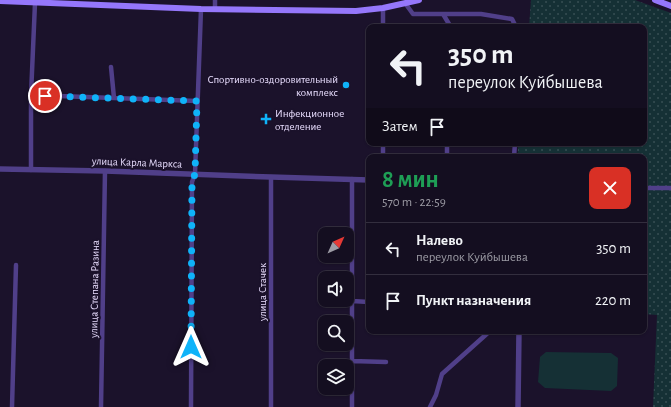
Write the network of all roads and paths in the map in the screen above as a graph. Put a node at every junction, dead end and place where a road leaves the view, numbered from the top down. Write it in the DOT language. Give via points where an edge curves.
graph roads {
  1 [pos="215,0"];
  2 [pos="419,0"];
  3 [pos="655,0"];
  4 [pos="0,1"];
  5 [pos="77,2"];
  6 [pos="35,3"];
  7 [pos="405,3"];
  8 [pos="671,6"];
  9 [pos="383,8"];
  10 [pos="201,9"];
  11 [pos="215,9"];
  12 [pos="443,14"];
  13 [pos="383,24"];
  14 [pos="449,24"];
  15 [pos="514,24"];
  16 [pos="111,67"];
  17 [pos="31,95"];
  18 [pos="114,98"];
  19 [pos="197,101"];
  20 [pos="0,169"];
  21 [pos="31,170"];
  22 [pos="105,171"];
  23 [pos="195,174"];
  24 [pos="271,177"];
  25 [pos="352,179"];
  26 [pos="366,180"];
  27 [pos="647,188"];
  28 [pos="671,188"];
  29 [pos="16,265"];
  30 [pos="352,271"];
  31 [pos="354,301"];
  32 [pos="366,302"];
  33 [pos="352,307"];
  34 [pos="487,334"];
  35 [pos="518,334"];
  36 [pos="352,359"];
  37 [pos="354,361"];
  38 [pos="386,362"];
  39 [pos="352,395"];
  40 [pos="12,407"];
  41 [pos="101,407"];
  42 [pos="191,407"];
  43 [pos="271,407"];
  44 [pos="352,407"];
  45 [pos="430,407"];
  46 [pos="518,407"];
  1 -- 11 [label="street"];
  2 -- 7 [label="main road"];
  3 -- 8 [label="main road"];
  4 -- 6 [label="main road"];
  5 -- 6 [label="main road"];
  5 -- 10 [label="main road"];
  6 -- 17 [label="street"];
  7 -- 9 [label="main road"];
  7 -- 12 [label="street" via="413,14"];
  9 -- 11 [label="main road" via="356,12"];
  9 -- 13 [label="street"];
  10 -- 11 [label="main road"];
  10 -- 19 [label="street"];
  12 -- 14 [label="street"];
  12 -- 15 [label="street" via="481,14 512,19"];
  16 -- 18 [label="street"];
  17 -- 18 [label="street"];
  17 -- 21 [label="street"];
  18 -- 19 [label="street"];
  19 -- 23 [label="street"];
  20 -- 21 [label="street, улица Карла Маркса"];
  21 -- 22 [label="street, улица Карла Маркса"];
  22 -- 23 [label="street, улица Карла Маркса"];
  22 -- 41 [label="street, улица Степана Разина"];
  23 -- 24 [label="street, улица Карла Маркса"];
  23 -- 42 [label="street" via="192,182"];
  24 -- 25 [label="street, улица Карла Маркса"];
  24 -- 43 [label="street, улица Стачек"];
  25 -- 26 [label="street, улица Карла Маркса"];
  25 -- 30 [label="street"];
  27 -- 28 [label="street"];
  29 -- 40 [label="street"];
  31 -- 32 [label="street"];
  33 -- 36 [label="street"];
  34 -- 45 [label="street" via="442,374"];
  35 -- 46 [label="street"];
  37 -- 38 [label="street"];
  39 -- 44 [label="street"];
}
